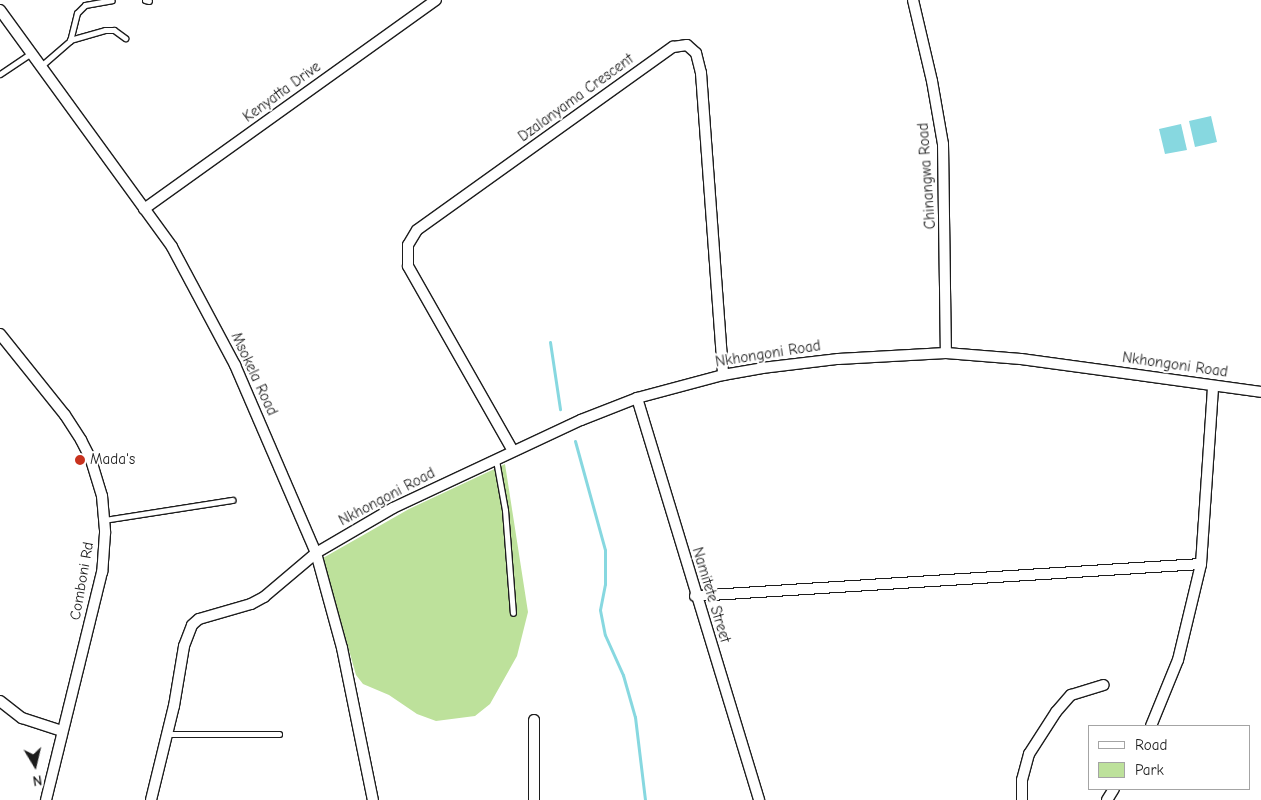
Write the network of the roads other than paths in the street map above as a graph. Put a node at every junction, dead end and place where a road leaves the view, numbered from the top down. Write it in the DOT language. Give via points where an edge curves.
graph roads {
  1 [pos="112,0"];
  2 [pos="145,0"];
  3 [pos="150,0"];
  4 [pos="436,0"];
  5 [pos="913,0"];
  6 [pos="0,10"];
  7 [pos="125,38"];
  8 [pos="70,41"];
  9 [pos="31,52"];
  10 [pos="41,66"];
  11 [pos="0,74"];
  12 [pos="144,208"];
  13 [pos="0,334"];
  14 [pos="946,353"];
  15 [pos="723,375"];
  16 [pos="1213,386"];
  17 [pos="1261,392"];
  18 [pos="637,398"];
  19 [pos="513,451"];
  20 [pos="496,460"];
  21 [pos="232,500"];
  22 [pos="104,520"];
  23 [pos="316,553"];
  24 [pos="1201,564"];
  25 [pos="695,596"];
  26 [pos="513,613"];
  27 [pos="1103,685"];
  28 [pos="0,701"];
  29 [pos="534,720"];
  30 [pos="1151,725"];
  31 [pos="62,731"];
  32 [pos="168,734"];
  33 [pos="279,734"];
  34 [pos="46,800"];
  35 [pos="151,800"];
  36 [pos="373,800"];
  37 [pos="534,800"];
  38 [pos="760,800"];
  39 [pos="1022,800"];
  1 -- 8 [label="lane" via="85,5 78,13"];
  2 -- 3 [label="lane"];
  4 -- 12 [label="street, Kenyatta Drive"];
  5 -- 14 [label="street, Chinangwa Road" via="943,144"];
  6 -- 9 [label="street, Msokela Road"];
  7 -- 8 [label="lane" via="114,30 106,30"];
  8 -- 10 [label="lane"];
  9 -- 10 [label="street, Msokela Road"];
  9 -- 11 [label="lane"];
  10 -- 12 [label="street, Msokela Road"];
  12 -- 23 [label="street, Msokela Road" via="187,270 235,365"];
  13 -- 22 [label="street, Comboni Rd" via="81,440 98,479"];
  14 -- 15 [label="street, Nkhongoni Road" via="838,359"];
  14 -- 16 [label="street, Nkhongoni Road" via="1021,359"];
  15 -- 18 [label="street, Nkhongoni Road"];
  15 -- 19 [label="street, Dzalanyama Crescent" via="701,73 696,53 687,45 673,47 418,230 408,245 405,255 408,266"];
  16 -- 17 [label="street, Nkhongoni Road"];
  16 -- 24 [label="street"];
  18 -- 19 [label="street, Nkhongoni Road"];
  18 -- 25 [label="street, Namitete Street"];
  19 -- 20 [label="street, Nkhongoni Road"];
  20 -- 23 [label="street, Nkhongoni Road" via="393,508"];
  20 -- 26 [label="lane" via="505,510"];
  21 -- 22 [label="lane"];
  22 -- 31 [label="street, Comboni Rd" via="102,572"];
  23 -- 32 [label="street, Nkhongoni Road" via="251,604 199,619 192,625 184,646"];
  23 -- 36 [label="street, Msokela Road" via="342,648"];
  24 -- 25 [label="street"];
  24 -- 30 [label="street" via="1178,660"];
  25 -- 38 [label="street, Namitete Street"];
  27 -- 39 [label="street" via="1071,695 1056,712 1029,754 1022,780"];
  28 -- 31 [label="street" via="22,718"];
  29 -- 37 [label="street"];
  31 -- 34 [label="street, Comboni Rd"];
  32 -- 33 [label="lane"];
  32 -- 35 [label="street"];
}
